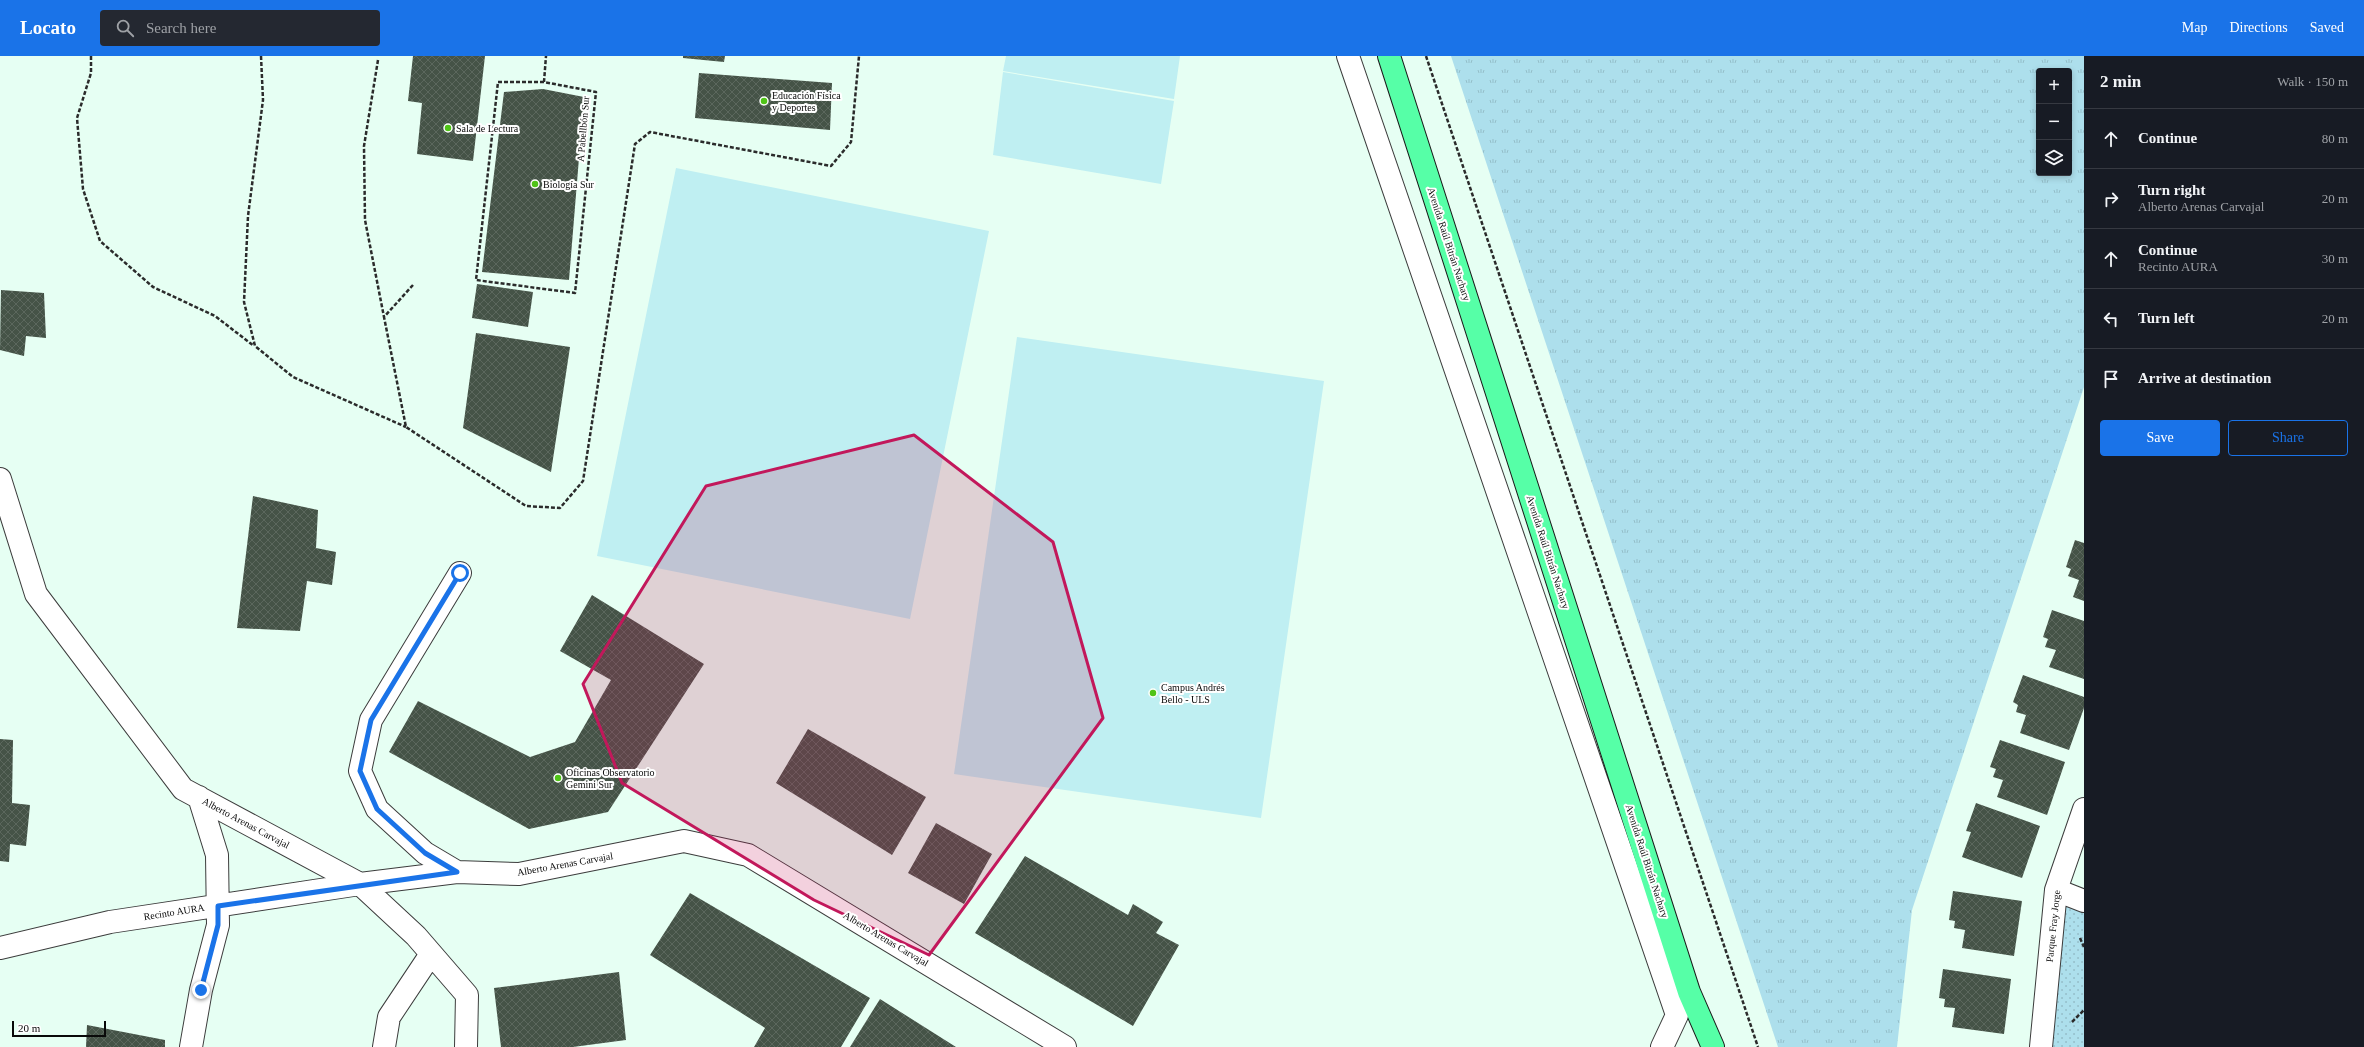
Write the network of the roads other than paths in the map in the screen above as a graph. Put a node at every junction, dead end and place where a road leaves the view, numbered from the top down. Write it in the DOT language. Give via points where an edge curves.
graph roads {
  1 [pos="1348,56"];
  2 [pos="1389,56"];
  3 [pos="0,479"];
  4 [pos="460,573"];
  5 [pos="199,797"];
  6 [pos="2084,809"];
  7 [pos="457,872"];
  8 [pos="360,884"];
  9 [pos="2056,890"];
  10 [pos="2084,901"];
  11 [pos="218,906"];
  12 [pos="0,948"];
  13 [pos="431,954"];
  14 [pos="191,1047"];
  15 [pos="384,1047"];
  16 [pos="466,1047"];
  17 [pos="1065,1047"];
  18 [pos="1662,1047"];
  19 [pos="1713,1047"];
  20 [pos="2041,1047"];
  1 -- 18 [label="street" via="1677,1015"];
  2 -- 19 [label="main road, Avenida Raúl Bitrán Nachary" via="1687,984"];
  3 -- 5 [label="street, Alberto Arenas Carvajal" via="36,594 183,789"];
  4 -- 7 [label="street" via="371,720 360,771 377,809 425,853"];
  5 -- 8 [label="street, Alberto Arenas Carvajal"];
  5 -- 11 [label="street" via="217,855"];
  6 -- 9 [label="street, Parque Fray Jorge"];
  7 -- 8 [label="street, Alberto Arenas Carvajal"];
  7 -- 17 [label="street, Alberto Arenas Carvajal" via="520,874 684,841 748,855"];
  8 -- 11 [label="street, Recinto AURA"];
  8 -- 13 [label="street" via="416,936"];
  9 -- 10 [label="street"];
  9 -- 20 [label="street, Parque Fray Jorge"];
  11 -- 12 [label="street, Recinto AURA" via="110,922"];
  11 -- 14 [label="street" via="218,925 201,990"];
  13 -- 15 [label="street" via="389,1017"];
  13 -- 16 [label="street" via="467,995"];
}
